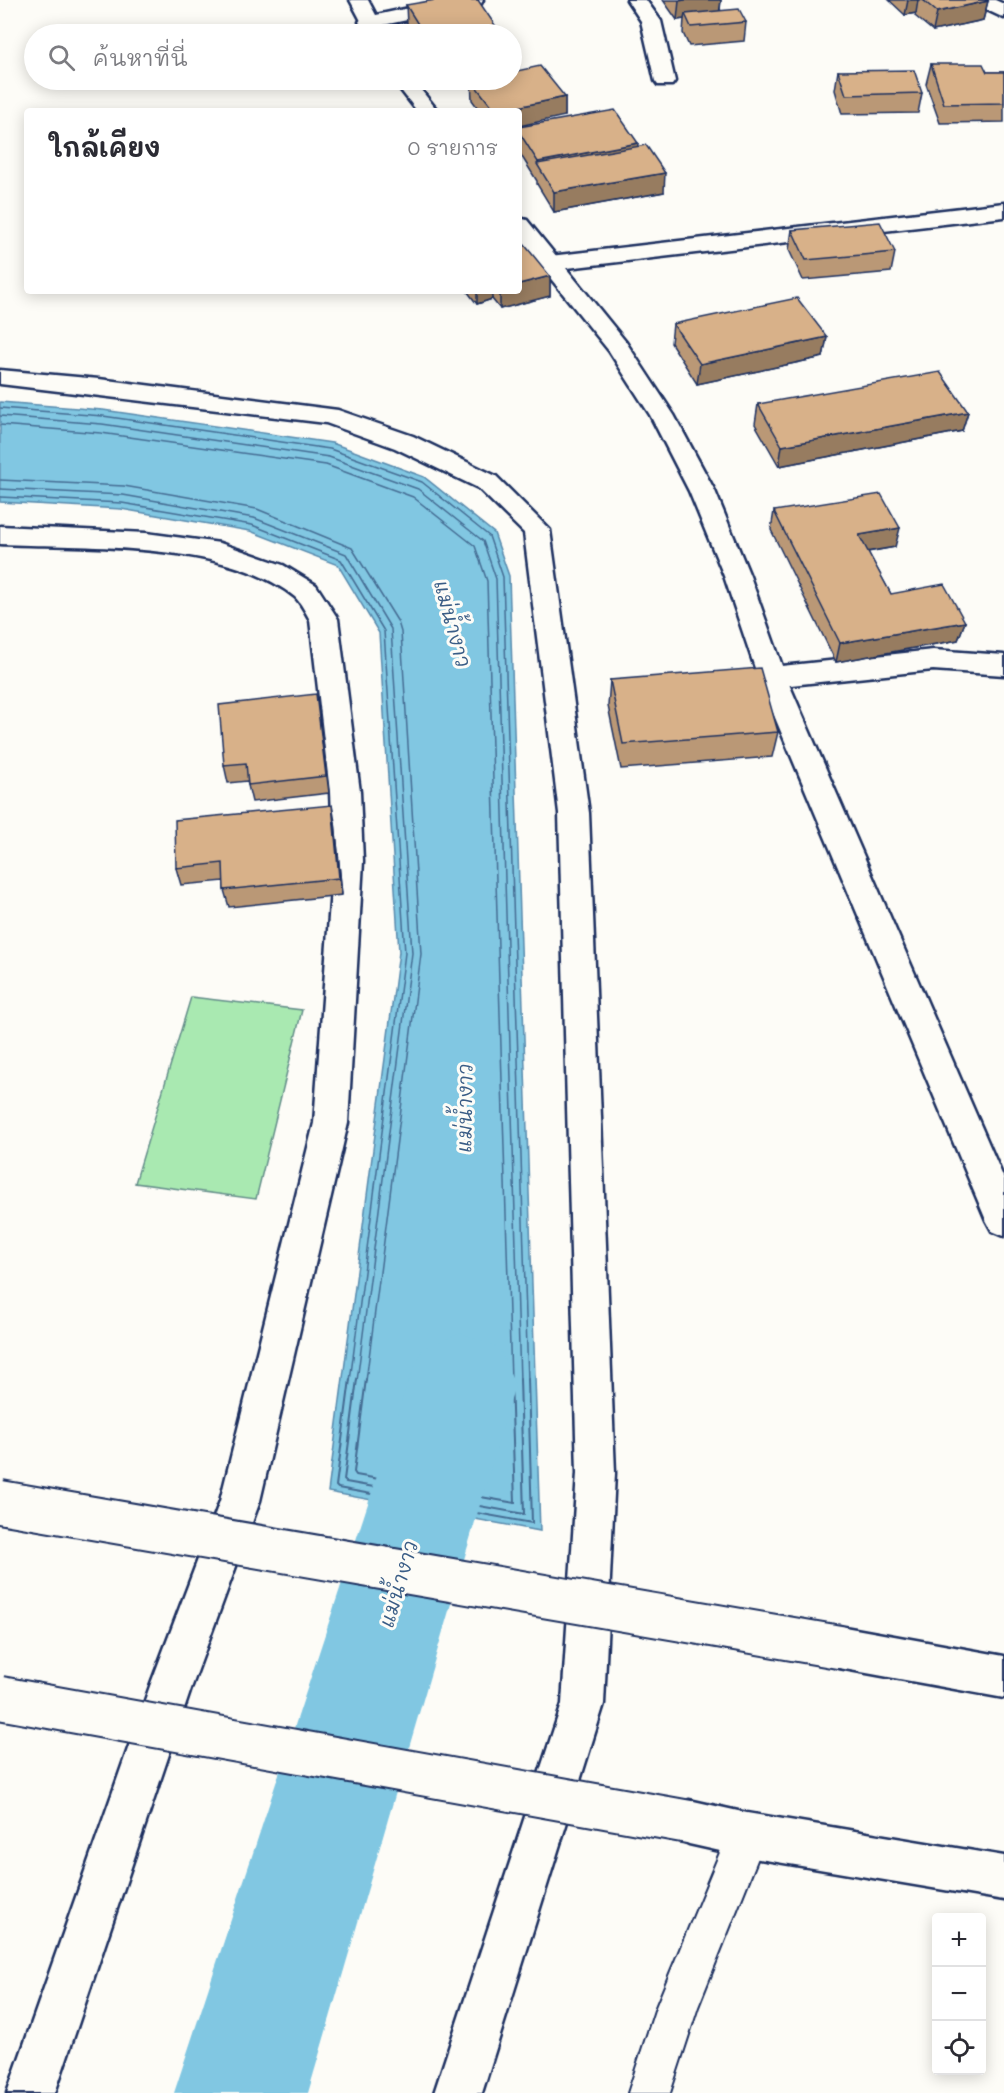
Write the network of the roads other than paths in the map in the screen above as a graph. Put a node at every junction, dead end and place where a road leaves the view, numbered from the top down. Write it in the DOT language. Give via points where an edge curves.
graph roads {
  1 [pos="359,0"];
  2 [pos="474,0"];
  3 [pos="636,0"];
  4 [pos="981,0"];
  5 [pos="1004,12"];
  6 [pos="371,24"];
  7 [pos="387,24"];
  8 [pos="665,81"];
  9 [pos="411,90"];
  10 [pos="426,108"];
  11 [pos="1004,210"];
  12 [pos="522,229"];
  13 [pos="550,263"];
  14 [pos="0,377"];
  15 [pos="0,535"];
  16 [pos="1004,665"];
  17 [pos="772,677"];
  18 [pos="1004,1220"];
  19 [pos="0,1502"];
  20 [pos="1004,1677"];
  21 [pos="0,1698"];
  22 [pos="747,1835"];
  23 [pos="1004,1878"];
  24 [pos="31,2093"];
  25 [pos="459,2093"];
  26 [pos="649,2093"];
  1 -- 6 [label="street"];
  2 -- 7 [label="street"];
  3 -- 8 [label="street" via="651,21"];
  4 -- 5 [label="street"];
  9 -- 10 [label="street"];
  11 -- 13 [label="street"];
  12 -- 13 [label="street"];
  13 -- 17 [label="street" via="618,347 667,425 702,491"];
  14 -- 25 [label="street" via="329,416 404,442 487,482 537,530 574,813 596,1473 583,1704"];
  15 -- 24 [label="street" via="146,543 220,552 274,571 306,592 324,619 345,792 348,861 331,1123 240,1501 171,1686"];
  16 -- 17 [label="street" via="933,660"];
  17 -- 18 [label="street"];
  19 -- 20 [label="street, bridge"];
  21 -- 22 [label="street, bridge"];
  22 -- 23 [label="street"];
  22 -- 26 [label="lane" via="677,2007"];
}
